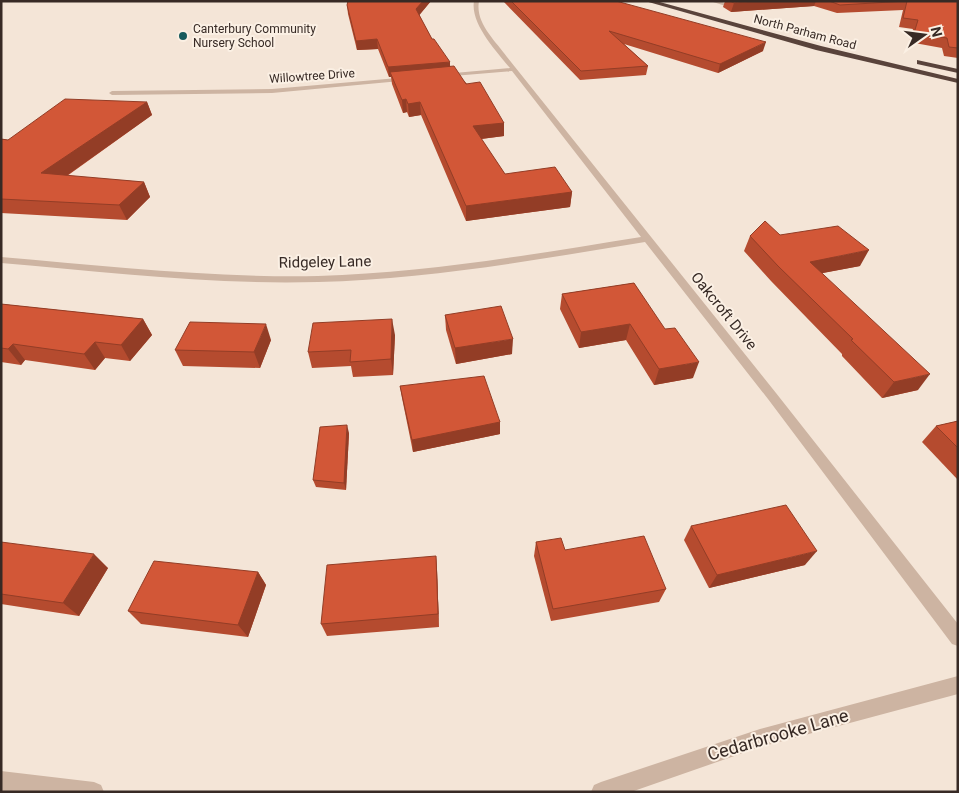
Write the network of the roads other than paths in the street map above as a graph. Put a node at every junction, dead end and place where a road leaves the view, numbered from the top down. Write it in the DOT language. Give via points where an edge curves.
graph roads {
  1 [pos="477,1"];
  2 [pos="648,1"];
  3 [pos="712,1"];
  4 [pos="735,7"];
  5 [pos="910,60"];
  6 [pos="514,69"];
  7 [pos="958,71"];
  8 [pos="431,77"];
  9 [pos="421,78"];
  10 [pos="958,82"];
  11 [pos="112,92"];
  12 [pos="647,239"];
  13 [pos="1,260"];
  14 [pos="958,638"];
  15 [pos="958,685"];
  16 [pos="1,781"];
  17 [pos="94,792"];
  18 [pos="601,792"];
  1 -- 6 [label="street, Oakcroft Drive" via="475,11 479,22"];
  2 -- 10 [label="highway, North Parham Road"];
  3 -- 4 [label="street"];
  5 -- 7 [label="highway"];
  6 -- 8 [label="street"];
  6 -- 12 [label="street, Oakcroft Drive"];
  9 -- 11 [label="street, Willowtree Drive" via="272,91"];
  12 -- 13 [label="street, Ridgeley Lane" via="444,270 325,279 214,277"];
  12 -- 14 [label="street, Oakcroft Drive"];
  15 -- 18 [label="street, Cedarbrooke Lane" via="760,738"];
  16 -- 17 [label="street"];
}
